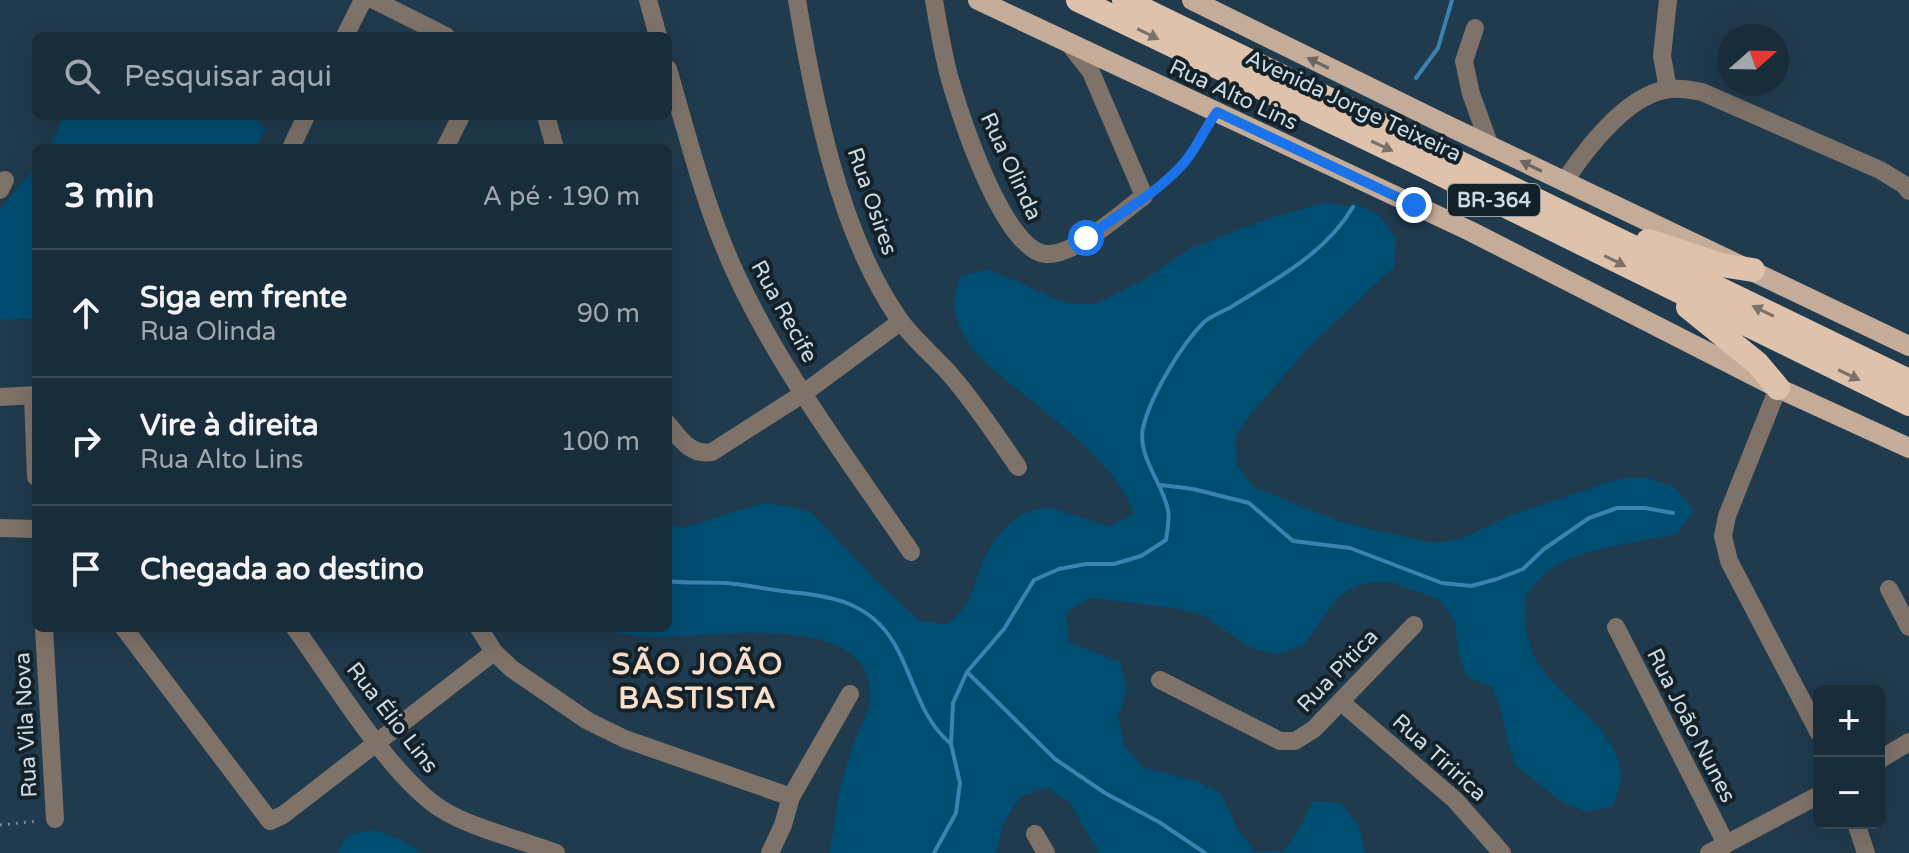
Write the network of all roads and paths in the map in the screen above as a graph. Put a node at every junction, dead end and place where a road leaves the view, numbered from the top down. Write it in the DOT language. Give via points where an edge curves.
graph roads {
  1 [pos="363,0"];
  2 [pos="374,0"];
  3 [pos="648,0"];
  4 [pos="797,0"];
  5 [pos="934,0"];
  6 [pos="978,0"];
  7 [pos="1078,0"];
  8 [pos="1124,0"];
  9 [pos="1192,0"];
  10 [pos="1668,0"];
  11 [pos="1475,28"];
  12 [pos="347,32"];
  13 [pos="438,32"];
  14 [pos="657,32"];
  15 [pos="1069,43"];
  16 [pos="672,82"];
  17 [pos="1668,89"];
  18 [pos="1217,112"];
  19 [pos="304,120"];
  20 [pos="459,120"];
  21 [pos="547,120"];
  22 [pos="293,144"];
  23 [pos="447,144"];
  24 [pos="554,144"];
  25 [pos="1490,146"];
  26 [pos="1564,182"];
  27 [pos="1909,191"];
  28 [pos="1144,196"];
  29 [pos="1540,202"];
  30 [pos="1753,270"];
  31 [pos="1662,285"];
  32 [pos="900,322"];
  33 [pos="1909,346"];
  34 [pos="1909,381"];
  35 [pos="1778,388"];
  36 [pos="804,393"];
  37 [pos="32,395"];
  38 [pos="0,397"];
  39 [pos="1909,404"];
  40 [pos="672,429"];
  41 [pos="1909,448"];
  42 [pos="1018,467"];
  43 [pos="0,528"];
  44 [pos="32,529"];
  45 [pos="911,552"];
  46 [pos="1889,589"];
  47 [pos="1414,625"];
  48 [pos="1616,627"];
  49 [pos="1909,627"];
  50 [pos="44,632"];
  51 [pos="127,632"];
  52 [pos="298,632"];
  53 [pos="482,632"];
  54 [pos="494,652"];
  55 [pos="1160,680"];
  56 [pos="850,694"];
  57 [pos="1341,702"];
  58 [pos="1813,722"];
  59 [pos="377,742"];
  60 [pos="1909,742"];
  61 [pos="1884,757"];
  62 [pos="791,797"];
  63 [pos="1813,798"];
  64 [pos="55,819"];
  65 [pos="0,825"];
  66 [pos="1858,829"];
  67 [pos="1035,834"];
  68 [pos="1718,849"];
  69 [pos="556,853"];
  70 [pos="770,853"];
  71 [pos="1046,853"];
  72 [pos="1502,853"];
  73 [pos="1866,853"];
  1 -- 12 [label="street"];
  2 -- 13 [label="street"];
  3 -- 14 [label="street"];
  4 -- 32 [label="street, Rua Osires" via="849,221"];
  5 -- 28 [label="street, Rua Olinda" via="948,71 979,164 1010,225 1027,246 1043,254 1066,250"];
  6 -- 15 [label="main road, Rua Alto Lins"];
  7 -- 31 [label="highway, Avenida Jorge Teixeira / BR-364, one-way"];
  8 -- 29 [label="highway, Avenida Jorge Teixeira / BR-364"];
  25 -- 9 [label="main road, one-way"];
  10 -- 17 [label="street" via="1662,56"];
  11 -- 25 [label="street" via="1464,61"];
  15 -- 18 [label="main road, Rua Alto Lins"];
  15 -- 28 [label="street" via="1091,72"];
  16 -- 36 [label="street, Rua Recife" via="721,242 758,318"];
  17 -- 26 [label="street" via="1611,123"];
  17 -- 27 [label="street" via="1702,92 1893,177"];
  18 -- 28 [label="path" via="1184,164"];
  18 -- 35 [label="main road, Rua Alto Lins" via="1470,231"];
  19 -- 22 [label="street"];
  20 -- 23 [label="street"];
  21 -- 24 [label="street"];
  26 -- 25 [label="main road, one-way"];
  26 -- 30 [label="main road"];
  29 -- 30 [label="highway" via="1721,265"];
  34 -- 29 [label="highway, Avenida Jorge Teixeira / BR-364, one-way"];
  30 -- 33 [label="main road"];
  31 -- 35 [label="highway" via="1757,363"];
  31 -- 39 [label="highway, Avenida Jorge Teixeira / BR-364, one-way"];
  32 -- 36 [label="street"];
  32 -- 42 [label="street, Rua Osires" via="979,409"];
  35 -- 41 [label="main road, Rua Alto Lins"];
  35 -- 58 [label="street" via="1732,500 1723,536 1729,561"];
  36 -- 40 [label="street" via="706,454 688,447"];
  36 -- 45 [label="street, Rua Recife"];
  37 -- 38 [label="street"];
  43 -- 44 [label="street"];
  46 -- 49 [label="street"];
  47 -- 57 [label="street, Rua Pitica"];
  48 -- 68 [label="street, Rua João Nunes"];
  50 -- 64 [label="street, Rua Vila Nova"];
  51 -- 59 [label="street" via="267,820 283,815"];
  52 -- 59 [label="street, Rua Élio Lins"];
  53 -- 54 [label="street"];
  54 -- 59 [label="street"];
  54 -- 62 [label="street" via="535,686 600,727"];
  55 -- 57 [label="street, Rua Pitica" via="1280,741 1302,738"];
  56 -- 62 [label="street"];
  57 -- 72 [label="street, Rua Tiririca" via="1455,800"];
  59 -- 69 [label="street, Rua Élio Lins" via="439,807"];
  60 -- 61 [label="street"];
  62 -- 70 [label="street"];
  63 -- 68 [label="street"];
  64 -- 65 [label="path"];
  66 -- 73 [label="street"];
  67 -- 71 [label="street"];
}
